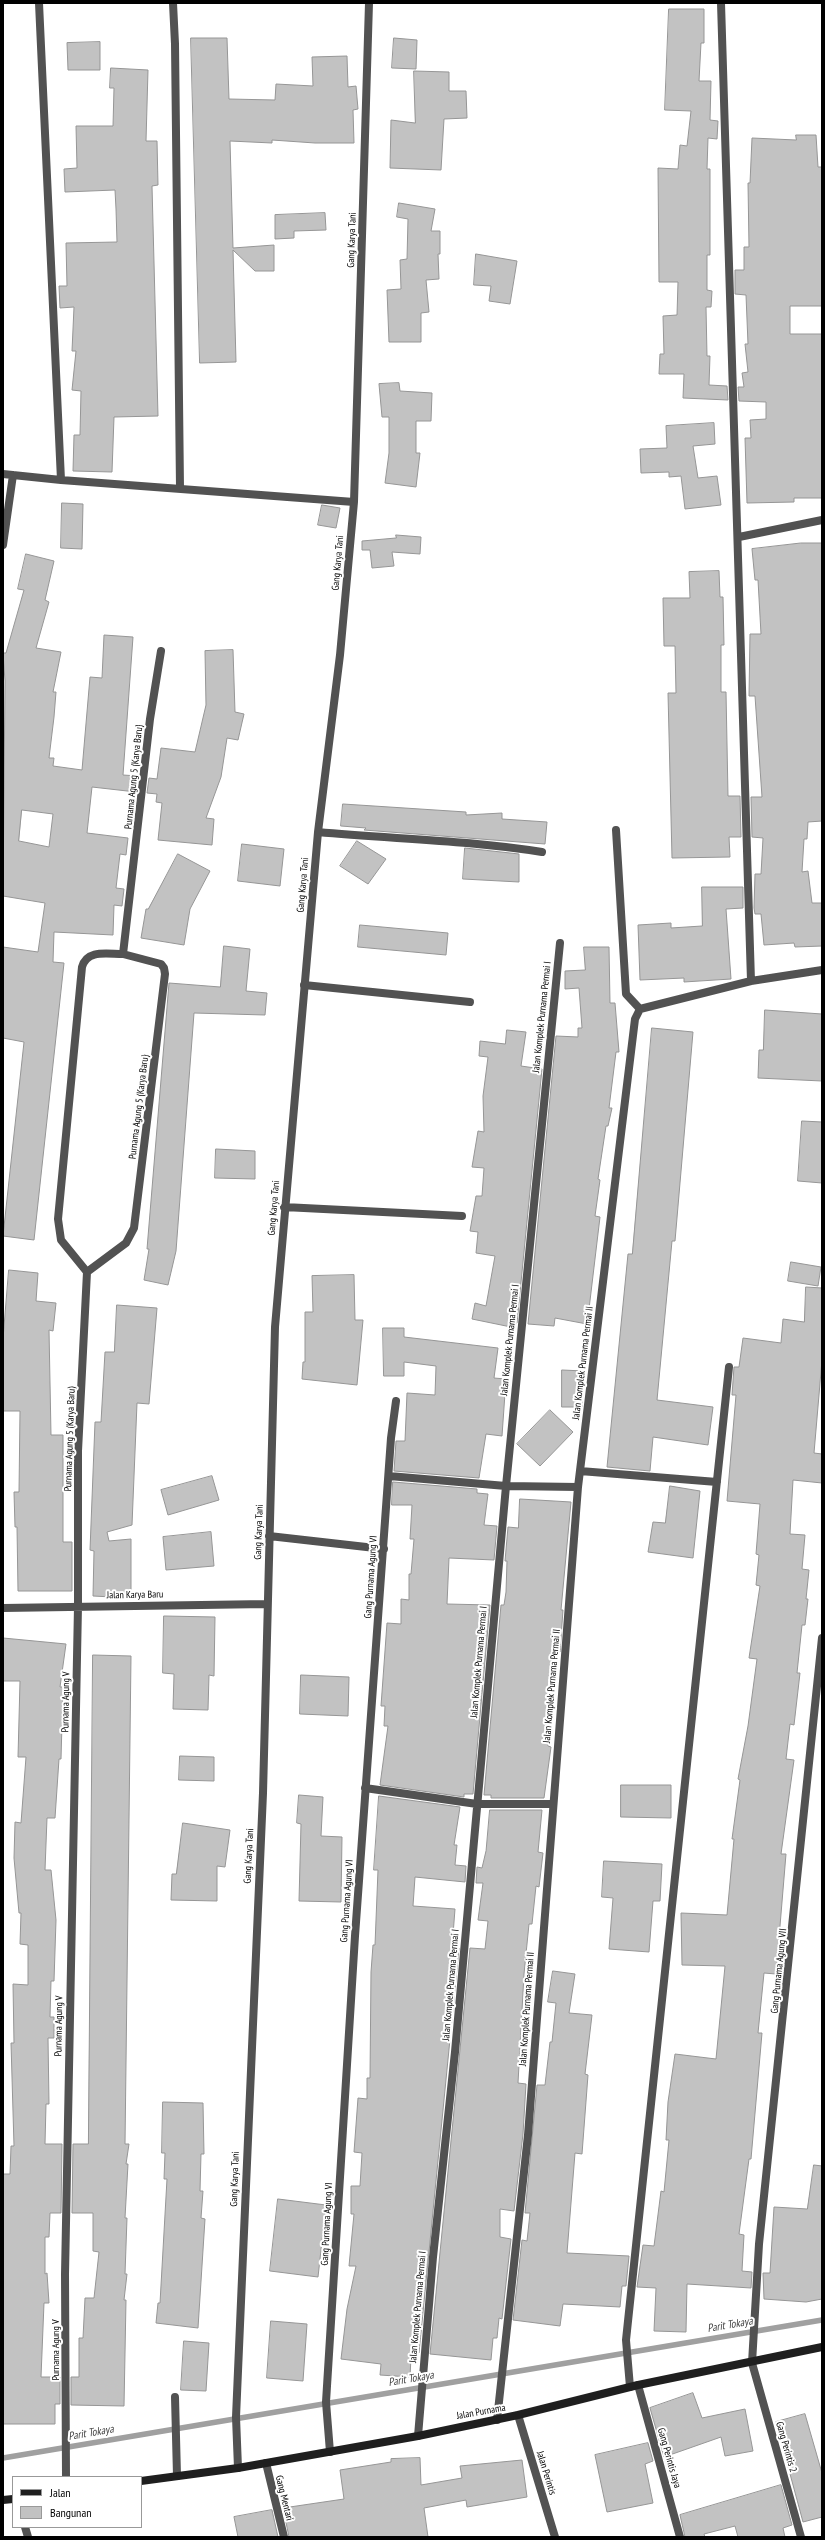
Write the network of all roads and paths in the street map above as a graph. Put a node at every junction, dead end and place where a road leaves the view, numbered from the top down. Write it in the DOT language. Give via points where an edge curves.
graph roads {
  1 [pos="39,3"];
  2 [pos="173,3"];
  3 [pos="369,3"];
  4 [pos="721,3"];
  5 [pos="3,474"];
  6 [pos="13,475"];
  7 [pos="61,480"];
  8 [pos="180,488"];
  9 [pos="354,502"];
  10 [pos="822,520"];
  11 [pos="739,536"];
  12 [pos="3,545"];
  13 [pos="161,651"];
  14 [pos="616,830"];
  15 [pos="318,832"];
  16 [pos="542,852"];
  17 [pos="560,943"];
  18 [pos="123,954"];
  19 [pos="822,970"];
  20 [pos="751,981"];
  21 [pos="304,985"];
  22 [pos="470,1002"];
  23 [pos="640,1009"];
  24 [pos="284,1207"];
  25 [pos="462,1216"];
  26 [pos="88,1272"];
  27 [pos="729,1367"];
  28 [pos="396,1401"];
  29 [pos="580,1472"];
  30 [pos="389,1476"];
  31 [pos="717,1482"];
  32 [pos="506,1486"];
  33 [pos="578,1487"];
  34 [pos="269,1536"];
  35 [pos="384,1549"];
  36 [pos="267,1604"];
  37 [pos="78,1606"];
  38 [pos="3,1608"];
  39 [pos="822,1638"];
  40 [pos="365,1788"];
  41 [pos="476,1804"];
  42 [pos="552,1804"];
  43 [pos="752,2344"];
  44 [pos="822,2347"];
  45 [pos="752,2363"];
  46 [pos="634,2386"];
  47 [pos="175,2398"];
  48 [pos="518,2416"];
  49 [pos="497,2420"];
  50 [pos="418,2436"];
  51 [pos="330,2452"];
  52 [pos="266,2463"];
  53 [pos="238,2468"];
  54 [pos="66,2476"];
  55 [pos="177,2476"];
  56 [pos="142,2481"];
  57 [pos="284,2537"];
  58 [pos="555,2537"];
  59 [pos="680,2537"];
  60 [pos="801,2537"];
  1 -- 7 [label="street"];
  2 -- 8 [label="street"];
  3 -- 9 [label="street, Gang Karya Tani"];
  4 -- 11 [label="street"];
  5 -- 6 [label="street"];
  6 -- 7 [label="street"];
  6 -- 12 [label="street"];
  7 -- 8 [label="street"];
  8 -- 9 [label="street"];
  9 -- 15 [label="street, Gang Karya Tani" via="340,655"];
  10 -- 11 [label="street"];
  11 -- 20 [label="street"];
  13 -- 18 [label="street, Purnama Agung 5 (Karya Baru)" via="150,719"];
  14 -- 23 [label="street" via="626,994"];
  15 -- 16 [label="street" via="487,843"];
  15 -- 21 [label="street, Gang Karya Tani"];
  17 -- 32 [label="street, Jalan Komplek Purnama Permai I"];
  18 -- 26 [label="street, Purnama Agung 5 (Karya Baru)" via="92,954 84,960 82,967 58,1229 61,1240"];
  18 -- 26 [label="street, Purnama Agung 5 (Karya Baru)" via="160,964 165,974 134,1228 126,1243"];
  19 -- 20 [label="street"];
  20 -- 23 [label="street"];
  21 -- 22 [label="street"];
  21 -- 24 [label="street, Gang Karya Tani"];
  23 -- 29 [label="street, Jalan Komplek Purnama Permai II" via="635,1019"];
  24 -- 25 [label="street"];
  24 -- 34 [label="street, Gang Karya Tani" via="276,1327"];
  26 -- 37 [label="street, Purnama Agung 5 (Karya Baru)" via="78,1451"];
  27 -- 31 [label="street, Gang Perintis Jaya"];
  28 -- 30 [label="street, Gang Purnama Agung VI"];
  29 -- 31 [label="street"];
  29 -- 33 [label="street, Jalan Komplek Purnama Permai II"];
  30 -- 32 [label="street"];
  30 -- 35 [label="street, Gang Purnama Agung VI"];
  31 -- 46 [label="street, Gang Perintis Jaya" via="626,2340 627,2367"];
  32 -- 33 [label="street"];
  32 -- 41 [label="street, Jalan Komplek Purnama Permai I"];
  33 -- 42 [label="street, Jalan Komplek Purnama Permai II"];
  34 -- 35 [label="street"];
  34 -- 36 [label="street, Gang Karya Tani"];
  35 -- 40 [label="street, Gang Purnama Agung VI"];
  36 -- 37 [label="street, Jalan Karya Baru"];
  36 -- 53 [label="street, Gang Karya Tani" via="263,1793 236,2417"];
  37 -- 38 [label="street, Jalan Karya Baru"];
  37 -- 54 [label="street, Purnama Agung V" via="66,2258"];
  39 -- 43 [label="street, Gang Purnama Agung VII"];
  40 -- 41 [label="street"];
  40 -- 51 [label="street, Gang Purnama Agung VI" via="326,2402"];
  41 -- 42 [label="street"];
  41 -- 50 [label="street, Jalan Komplek Purnama Permai I"];
  42 -- 49 [label="street, Jalan Komplek Purnama Permai II" via="528,2135"];
  43 -- 45 [label="street, Gang Perintis 2"];
  44 -- 45 [label="street, Jalan Purnama"];
  45 -- 46 [label="street, Jalan Purnama"];
  45 -- 60 [label="street, Gang Perintis 2"];
  46 -- 48 [label="street, Jalan Purnama"];
  46 -- 59 [label="street, Gang Perintis Jaya"];
  47 -- 55 [label="street"];
  48 -- 49 [label="street, Jalan Purnama"];
  48 -- 58 [label="street, Jalan Perintis"];
  49 -- 50 [label="street, Jalan Purnama"];
  50 -- 51 [label="street, Jalan Purnama"];
  51 -- 52 [label="street, Jalan Purnama"];
  52 -- 53 [label="street, Jalan Purnama"];
  52 -- 57 [label="street, Gang Mentari"];
  53 -- 55 [label="street, Jalan Purnama"];
  55 -- 56 [label="street, Jalan Purnama"];
}
